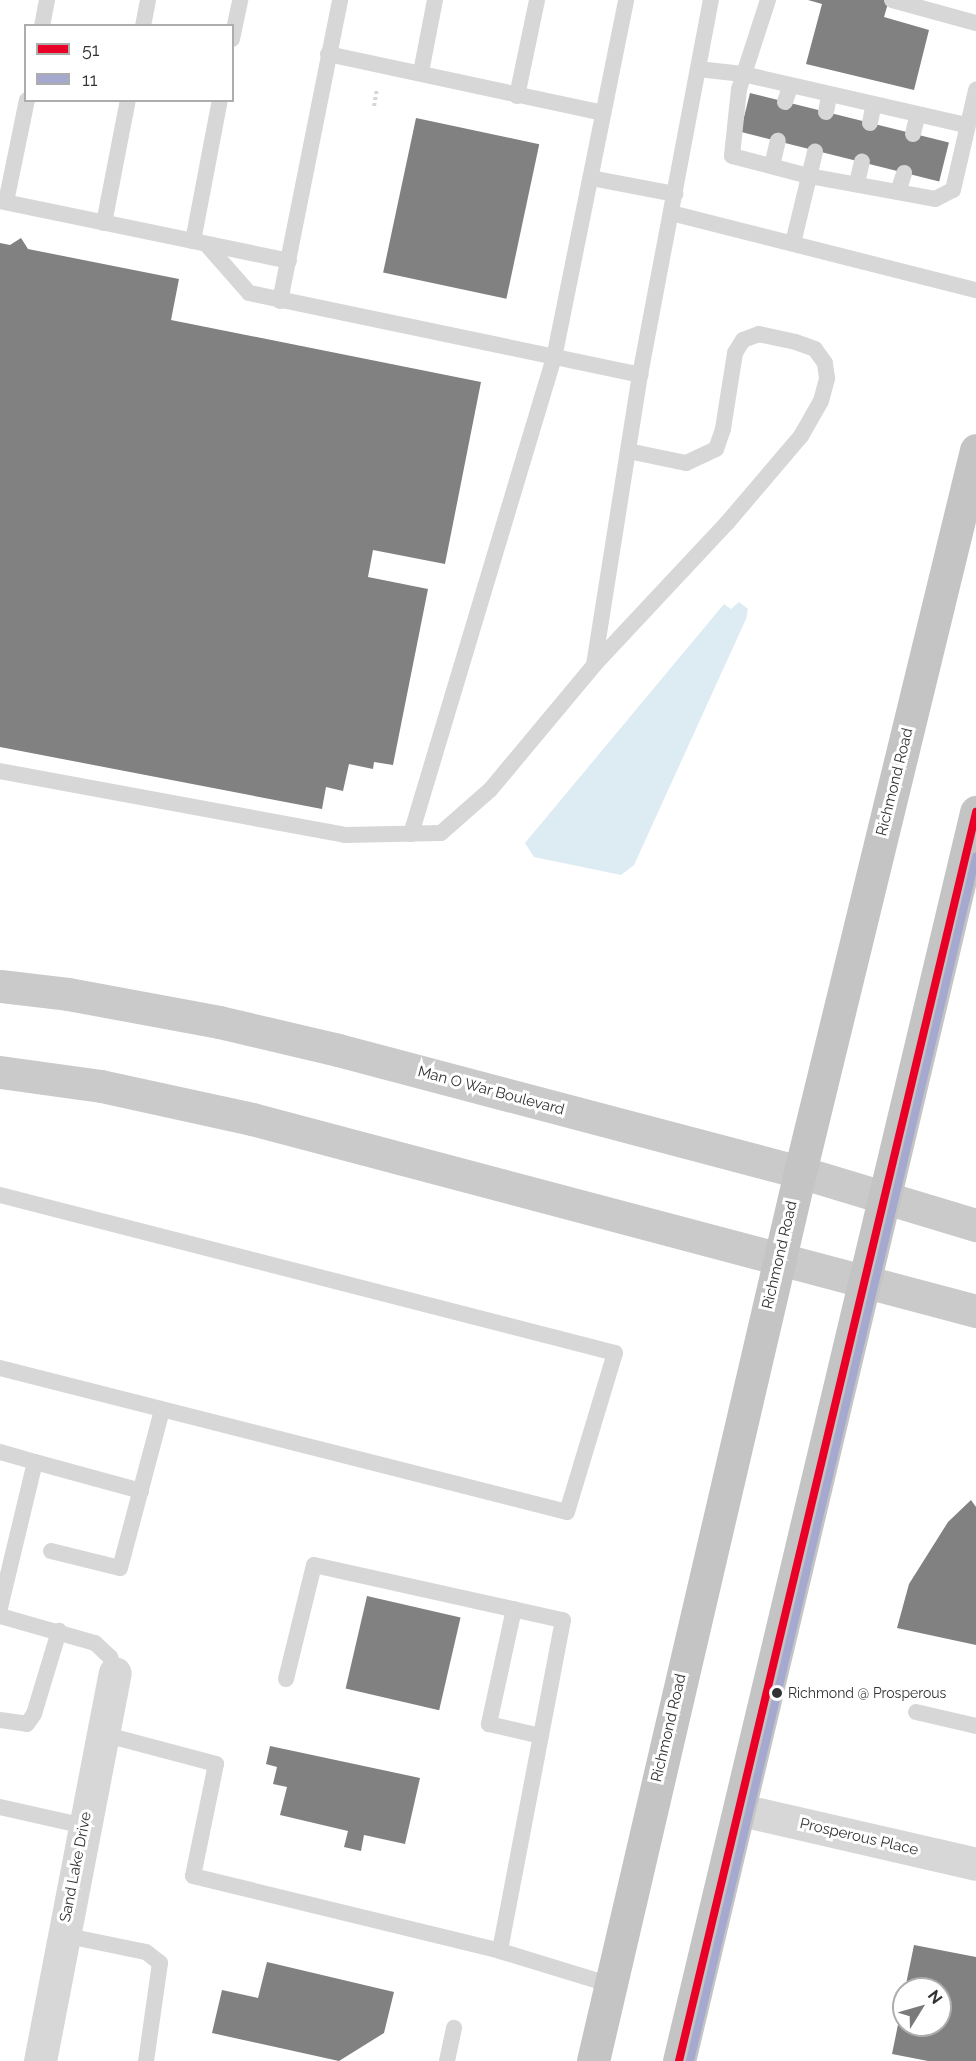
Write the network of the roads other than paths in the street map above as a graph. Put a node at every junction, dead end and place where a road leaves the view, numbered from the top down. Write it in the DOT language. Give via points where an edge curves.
graph roads {
  1 [pos="47,0"];
  2 [pos="148,0"];
  3 [pos="240,0"];
  4 [pos="340,0"];
  5 [pos="435,0"];
  6 [pos="537,0"];
  7 [pos="626,0"];
  8 [pos="711,0"];
  9 [pos="768,0"];
  10 [pos="892,0"];
  11 [pos="976,23"];
  12 [pos="42,24"];
  13 [pos="143,24"];
  14 [pos="234,29"];
  15 [pos="328,54"];
  16 [pos="698,69"];
  17 [pos="421,72"];
  18 [pos="743,74"];
  19 [pos="976,90"];
  20 [pos="517,96"];
  21 [pos="27,102"];
  22 [pos="128,102"];
  23 [pos="220,102"];
  24 [pos="603,113"];
  25 [pos="917,117"];
  26 [pos="966,125"];
  27 [pos="913,134"];
  28 [pos="778,141"];
  29 [pos="815,152"];
  30 [pos="862,162"];
  31 [pos="772,166"];
  32 [pos="904,172"];
  33 [pos="810,176"];
  34 [pos="591,178"];
  35 [pos="857,183"];
  36 [pos="898,192"];
  37 [pos="675,194"];
  38 [pos="3,201"];
  39 [pos="671,213"];
  40 [pos="104,223"];
  41 [pos="200,242"];
  42 [pos="793,243"];
  43 [pos="289,261"];
  44 [pos="976,290"];
  45 [pos="280,302"];
  46 [pos="554,358"];
  47 [pos="640,375"];
  48 [pos="976,450"];
  49 [pos="628,451"];
  50 [pos="594,665"];
  51 [pos="0,771"];
  52 [pos="976,812"];
  53 [pos="411,834"];
  54 [pos="0,986"];
  55 [pos="0,1072"];
  56 [pos="800,1172"];
  57 [pos="0,1195"];
  58 [pos="886,1196"];
  59 [pos="976,1226"];
  60 [pos="779,1260"];
  61 [pos="866,1281"];
  62 [pos="976,1311"];
  63 [pos="0,1368"];
  64 [pos="162,1410"];
  65 [pos="0,1452"];
  66 [pos="36,1462"];
  67 [pos="141,1491"];
  68 [pos="51,1551"];
  69 [pos="0,1608"];
  70 [pos="514,1609"];
  71 [pos="0,1616"];
  72 [pos="59,1631"];
  73 [pos="114,1673"];
  74 [pos="286,1679"];
  75 [pos="916,1712"];
  76 [pos="0,1720"];
  77 [pos="976,1726"];
  78 [pos="103,1734"];
  79 [pos="541,1736"];
  80 [pos="0,1807"];
  81 [pos="741,1810"];
  82 [pos="84,1826"];
  83 [pos="976,1864"];
  84 [pos="63,1935"];
  85 [pos="500,1951"];
  86 [pos="611,1985"];
  87 [pos="454,2028"];
  88 [pos="40,2061"];
  89 [pos="146,2061"];
  90 [pos="447,2061"];
  91 [pos="593,2061"];
  92 [pos="679,2061"];
  1 -- 12 [label="lane"];
  2 -- 13 [label="lane"];
  3 -- 14 [label="lane"];
  4 -- 15 [label="lane"];
  5 -- 17 [label="lane"];
  6 -- 20 [label="lane"];
  7 -- 24 [label="lane"];
  8 -- 16 [label="lane"];
  9 -- 18 [label="lane"];
  10 -- 11 [label="lane"];
  15 -- 17 [label="lane"];
  15 -- 43 [label="lane"];
  16 -- 18 [label="lane"];
  16 -- 37 [label="lane"];
  17 -- 20 [label="lane"];
  18 -- 25 [label="lane" via="787,94 827,104 872,115"];
  18 -- 31 [label="lane" via="732,156"];
  19 -- 26 [label="lane"];
  20 -- 24 [label="lane"];
  21 -- 38 [label="lane"];
  22 -- 40 [label="lane"];
  23 -- 41 [label="lane"];
  24 -- 34 [label="lane"];
  25 -- 26 [label="lane"];
  25 -- 27 [label="lane"];
  26 -- 36 [label="lane" via="953,190 935,199"];
  28 -- 31 [label="lane"];
  29 -- 33 [label="lane"];
  30 -- 35 [label="lane"];
  31 -- 33 [label="lane"];
  32 -- 36 [label="lane"];
  33 -- 35 [label="lane"];
  33 -- 42 [label="lane"];
  34 -- 37 [label="lane"];
  34 -- 46 [label="lane"];
  35 -- 36 [label="lane"];
  37 -- 39 [label="lane"];
  38 -- 40 [label="lane"];
  39 -- 42 [label="lane"];
  39 -- 47 [label="lane"];
  40 -- 41 [label="lane"];
  41 -- 43 [label="lane"];
  41 -- 45 [label="lane" via="249,293"];
  42 -- 44 [label="lane"];
  43 -- 45 [label="lane"];
  45 -- 46 [label="lane"];
  46 -- 47 [label="lane"];
  46 -- 53 [label="lane"];
  47 -- 49 [label="lane"];
  48 -- 56 [label="highway, Richmond Road"];
  49 -- 50 [label="lane"];
  49 -- 50 [label="lane" via="686,463 716,449 735,353 743,340 759,334 796,342 815,349 825,363 827,378 820,401 801,436 727,524"];
  50 -- 53 [label="lane" via="490,790 441,833"];
  51 -- 53 [label="lane" via="345,835"];
  52 -- 58 [label="highway"];
  54 -- 56 [label="main road, Man O War Boulevard" via="68,994 219,1022"];
  55 -- 60 [label="main road" via="100,1086 252,1119"];
  56 -- 58 [label="main road, Man O War Boulevard"];
  56 -- 60 [label="highway, Richmond Road"];
  57 -- 64 [label="lane" via="615,1353 567,1512"];
  58 -- 59 [label="main road, Man O War Boulevard"];
  58 -- 61 [label="highway"];
  60 -- 61 [label="main road"];
  60 -- 86 [label="highway, Richmond Road"];
  61 -- 62 [label="main road"];
  61 -- 81 [label="highway"];
  63 -- 64 [label="lane"];
  64 -- 67 [label="lane"];
  65 -- 66 [label="lane"];
  66 -- 67 [label="lane"];
  66 -- 69 [label="lane"];
  67 -- 68 [label="lane" via="120,1568"];
  70 -- 74 [label="lane" via="314,1565"];
  70 -- 79 [label="lane" via="563,1620"];
  70 -- 79 [label="lane" via="489,1725"];
  71 -- 72 [label="lane"];
  72 -- 73 [label="lane" via="95,1643 110,1657"];
  72 -- 76 [label="lane" via="34,1714 27,1724"];
  73 -- 78 [label="street, Sand Lake Drive"];
  75 -- 77 [label="lane"];
  78 -- 82 [label="street, Sand Lake Drive"];
  78 -- 85 [label="lane" via="216,1764 193,1876"];
  79 -- 85 [label="lane"];
  80 -- 82 [label="lane"];
  81 -- 83 [label="street, Prosperous Place"];
  81 -- 92 [label="highway"];
  82 -- 84 [label="street, Sand Lake Drive"];
  84 -- 88 [label="street, Sand Lake Drive"];
  84 -- 89 [label="lane" via="146,1952 160,1963"];
  85 -- 86 [label="lane"];
  86 -- 91 [label="highway, Richmond Road"];
  87 -- 90 [label="lane"];
}
